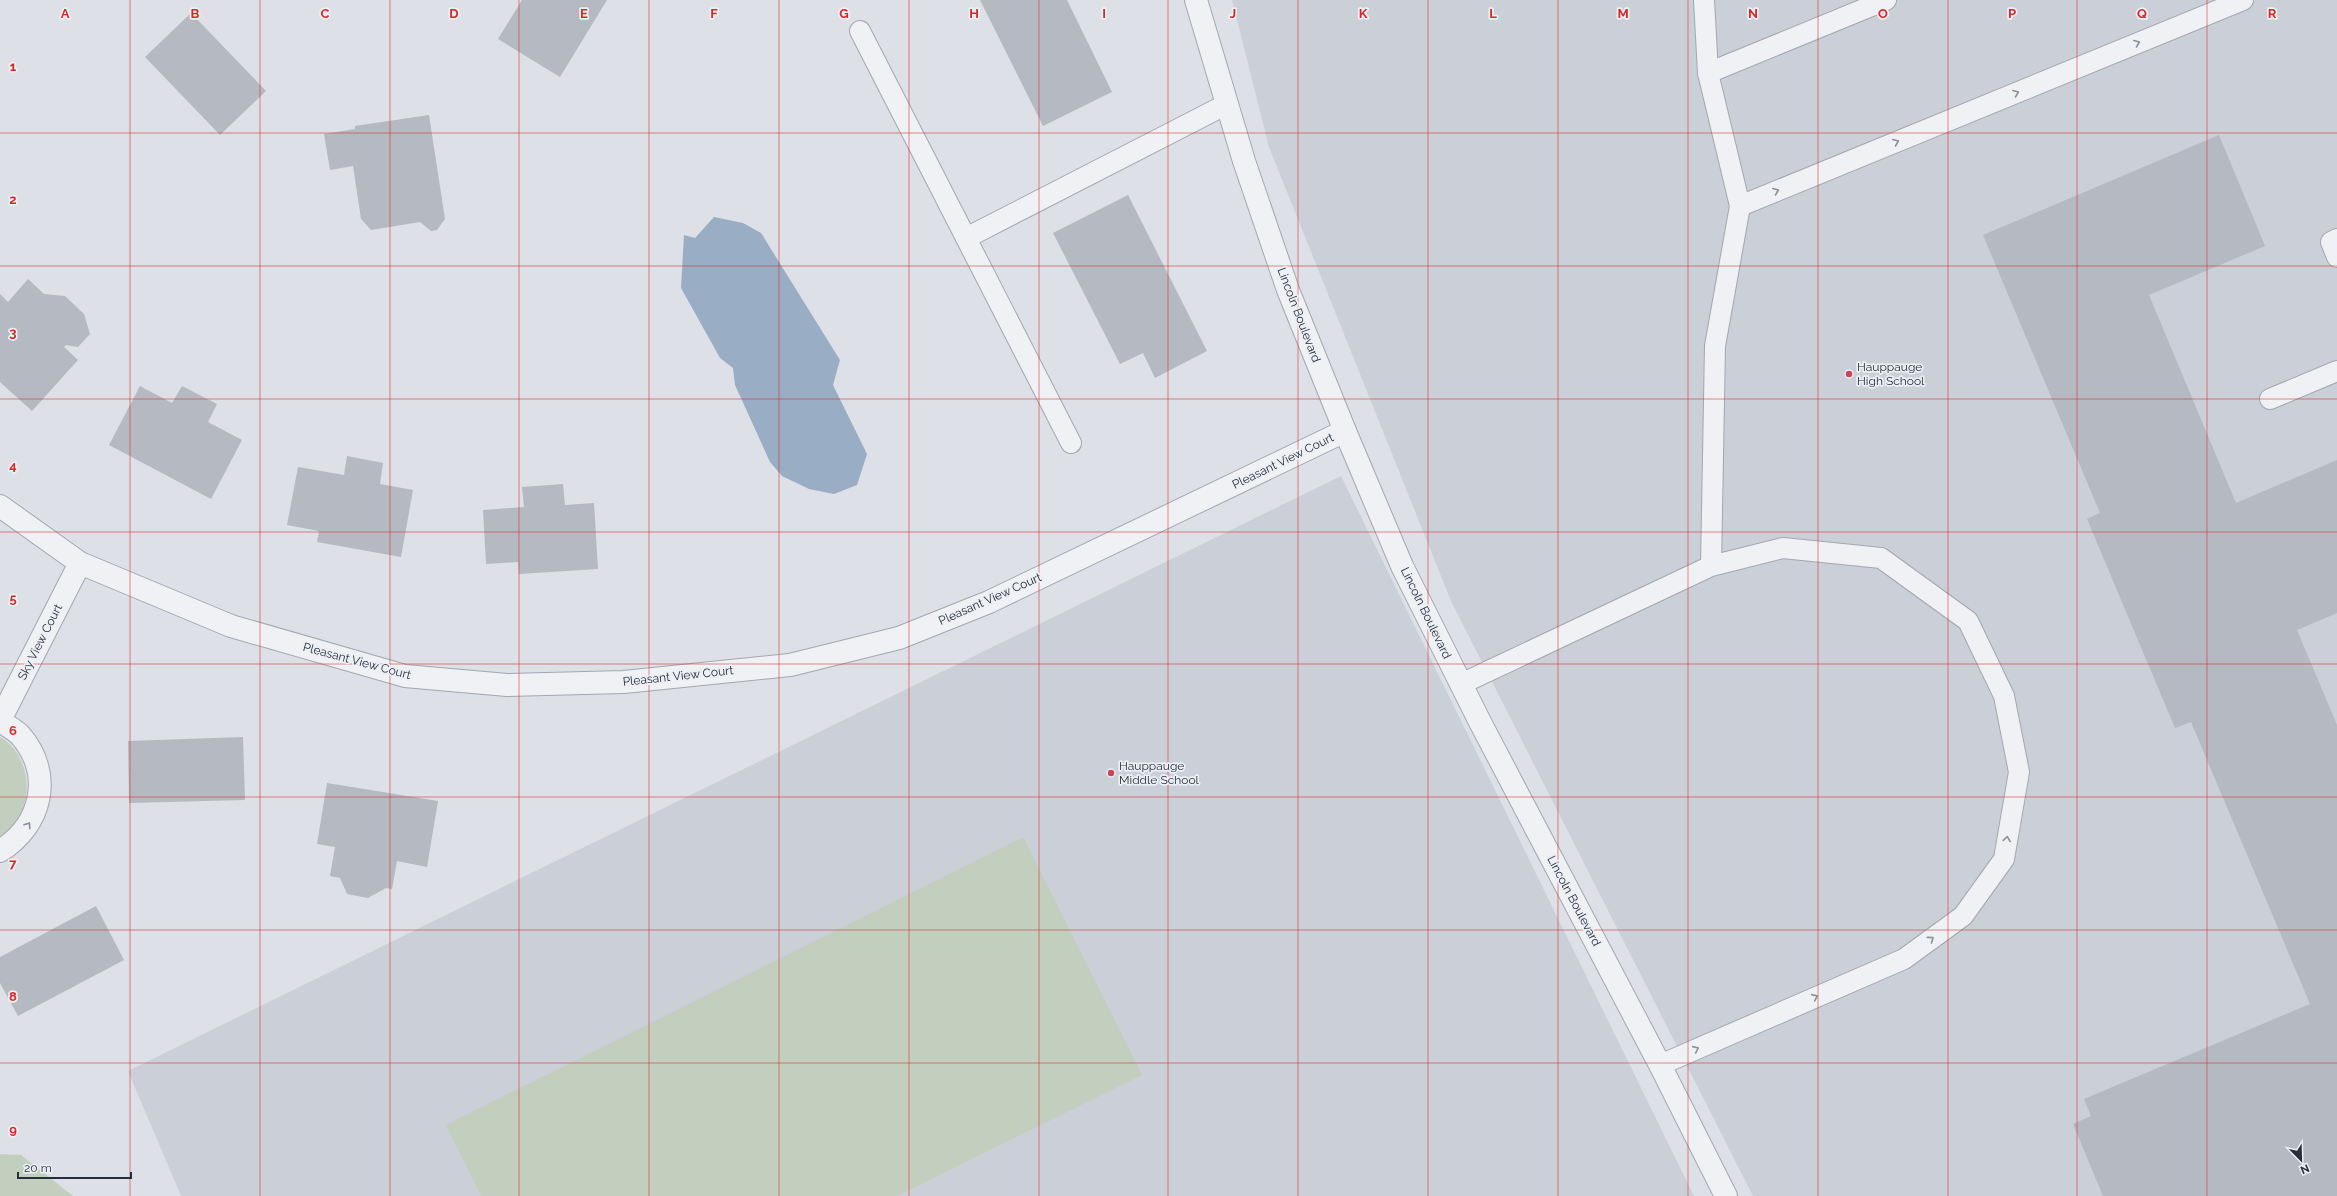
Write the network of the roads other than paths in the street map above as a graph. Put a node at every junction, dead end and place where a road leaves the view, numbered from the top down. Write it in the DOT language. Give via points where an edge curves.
graph roads {
  1 [pos="1196,0"];
  2 [pos="1704,0"];
  3 [pos="1886,0"];
  4 [pos="2243,0"];
  5 [pos="860,31"];
  6 [pos="1708,73"];
  7 [pos="1227,104"];
  8 [pos="1740,206"];
  9 [pos="966,238"];
  10 [pos="2337,239"];
  11 [pos="2337,257"];
  12 [pos="2337,371"];
  13 [pos="2270,399"];
  14 [pos="1345,431"];
  15 [pos="1071,443"];
  16 [pos="0,506"];
  17 [pos="80,563"];
  18 [pos="1711,566"];
  19 [pos="1461,684"];
  20 [pos="0,720"];
  21 [pos="0,851"];
  22 [pos="1660,1065"];
  23 [pos="1726,1196"];
  1 -- 7 [label="street, Lincoln Boulevard"];
  2 -- 6 [label="lane"];
  3 -- 6 [label="lane"];
  8 -- 4 [label="lane, one-way"];
  5 -- 9 [label="lane"];
  6 -- 8 [label="lane"];
  7 -- 9 [label="lane"];
  7 -- 14 [label="street, Lincoln Boulevard" via="1288,290"];
  8 -- 18 [label="lane" via="1715,346"];
  9 -- 15 [label="lane"];
  10 -- 11 [label="lane" via="2331,242"];
  12 -- 13 [label="lane"];
  14 -- 17 [label="street, Pleasant View Court" via="989,602 899,638 790,665 616,682 507,685 405,676 231,626"];
  14 -- 19 [label="street, Lincoln Boulevard" via="1402,566"];
  16 -- 17 [label="street, Pleasant View Court"];
  17 -- 20 [label="street, Sky View Court"];
  18 -- 19 [label="lane"];
  22 -- 18 [label="lane, one-way" via="1904,959 1963,916 2004,859 2018,772 2004,696 1968,621 1881,558 1783,548"];
  19 -- 22 [label="street, Lincoln Boulevard"];
  21 -- 20 [label="street, Sky View Court, one-way" via="14,842 29,824 38,802 40,778 33,755 19,735"];
  22 -- 23 [label="street, Lincoln Boulevard"];
}
